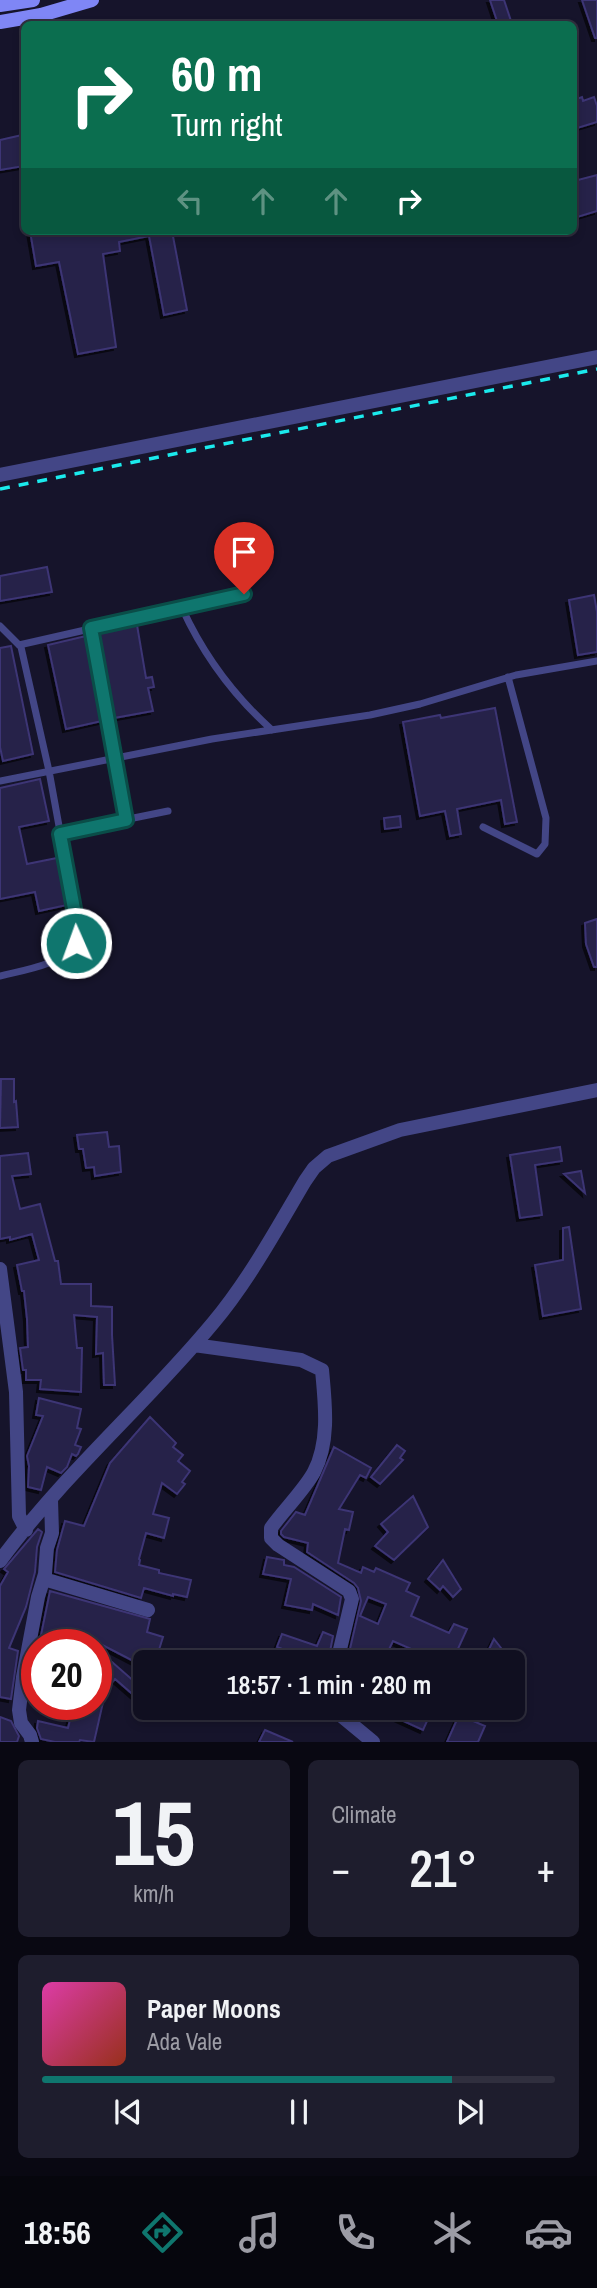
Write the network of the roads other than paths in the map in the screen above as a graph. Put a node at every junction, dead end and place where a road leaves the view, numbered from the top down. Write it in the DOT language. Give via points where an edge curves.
graph roads {
  1 [pos="31,0"];
  2 [pos="93,0"];
  3 [pos="0,5"];
  4 [pos="0,22"];
  5 [pos="597,357"];
  6 [pos="0,475"];
  7 [pos="244,594"];
  8 [pos="182,608"];
  9 [pos="0,626"];
  10 [pos="91,628"];
  11 [pos="19,645"];
  12 [pos="597,661"];
  13 [pos="508,677"];
  14 [pos="272,730"];
  15 [pos="115,759"];
  16 [pos="49,771"];
  17 [pos="0,781"];
  18 [pos="169,811"];
  19 [pos="126,820"];
  20 [pos="483,827"];
  21 [pos="60,834"];
  22 [pos="0,976"];
  23 [pos="597,1090"];
  24 [pos="0,1269"];
  25 [pos="194,1345"];
  26 [pos="51,1500"];
  27 [pos="26,1530"];
  28 [pos="0,1561"];
  29 [pos="44,1579"];
  30 [pos="148,1610"];
  31 [pos="340,1650"];
  32 [pos="346,1720"];
  33 [pos="32,1742"];
  34 [pos="373,1742"];
  1 -- 3 [label="main road"];
  2 -- 4 [label="main road"];
  5 -- 6 [label="street"];
  7 -- 8 [label="lane"];
  8 -- 10 [label="lane"];
  8 -- 14 [label="lane" via="213,663"];
  9 -- 11 [label="lane"];
  10 -- 11 [label="lane"];
  10 -- 15 [label="lane"];
  11 -- 16 [label="lane"];
  12 -- 13 [label="lane"];
  13 -- 14 [label="lane" via="420,704"];
  13 -- 20 [label="lane" via="546,818 545,844 537,854"];
  14 -- 15 [label="lane"];
  15 -- 16 [label="lane"];
  15 -- 19 [label="lane"];
  16 -- 17 [label="lane"];
  16 -- 21 [label="lane"];
  18 -- 19 [label="lane"];
  19 -- 21 [label="lane"];
  21 -- 22 [label="lane" via="76,943 51,963"];
  23 -- 25 [label="street" via="400,1130 328,1156 314,1168 252,1270"];
  24 -- 27 [label="street" via="16,1392 19,1516"];
  25 -- 26 [label="street"];
  25 -- 31 [label="street" via="301,1360 322,1370 326,1414 322,1453 314,1474 271,1528 271,1538 349,1591 352,1599"];
  26 -- 27 [label="street"];
  26 -- 29 [label="street" via="52,1533"];
  27 -- 28 [label="street"];
  29 -- 30 [label="street"];
  29 -- 33 [label="street" via="19,1710"];
  32 -- 34 [label="street"];
}
